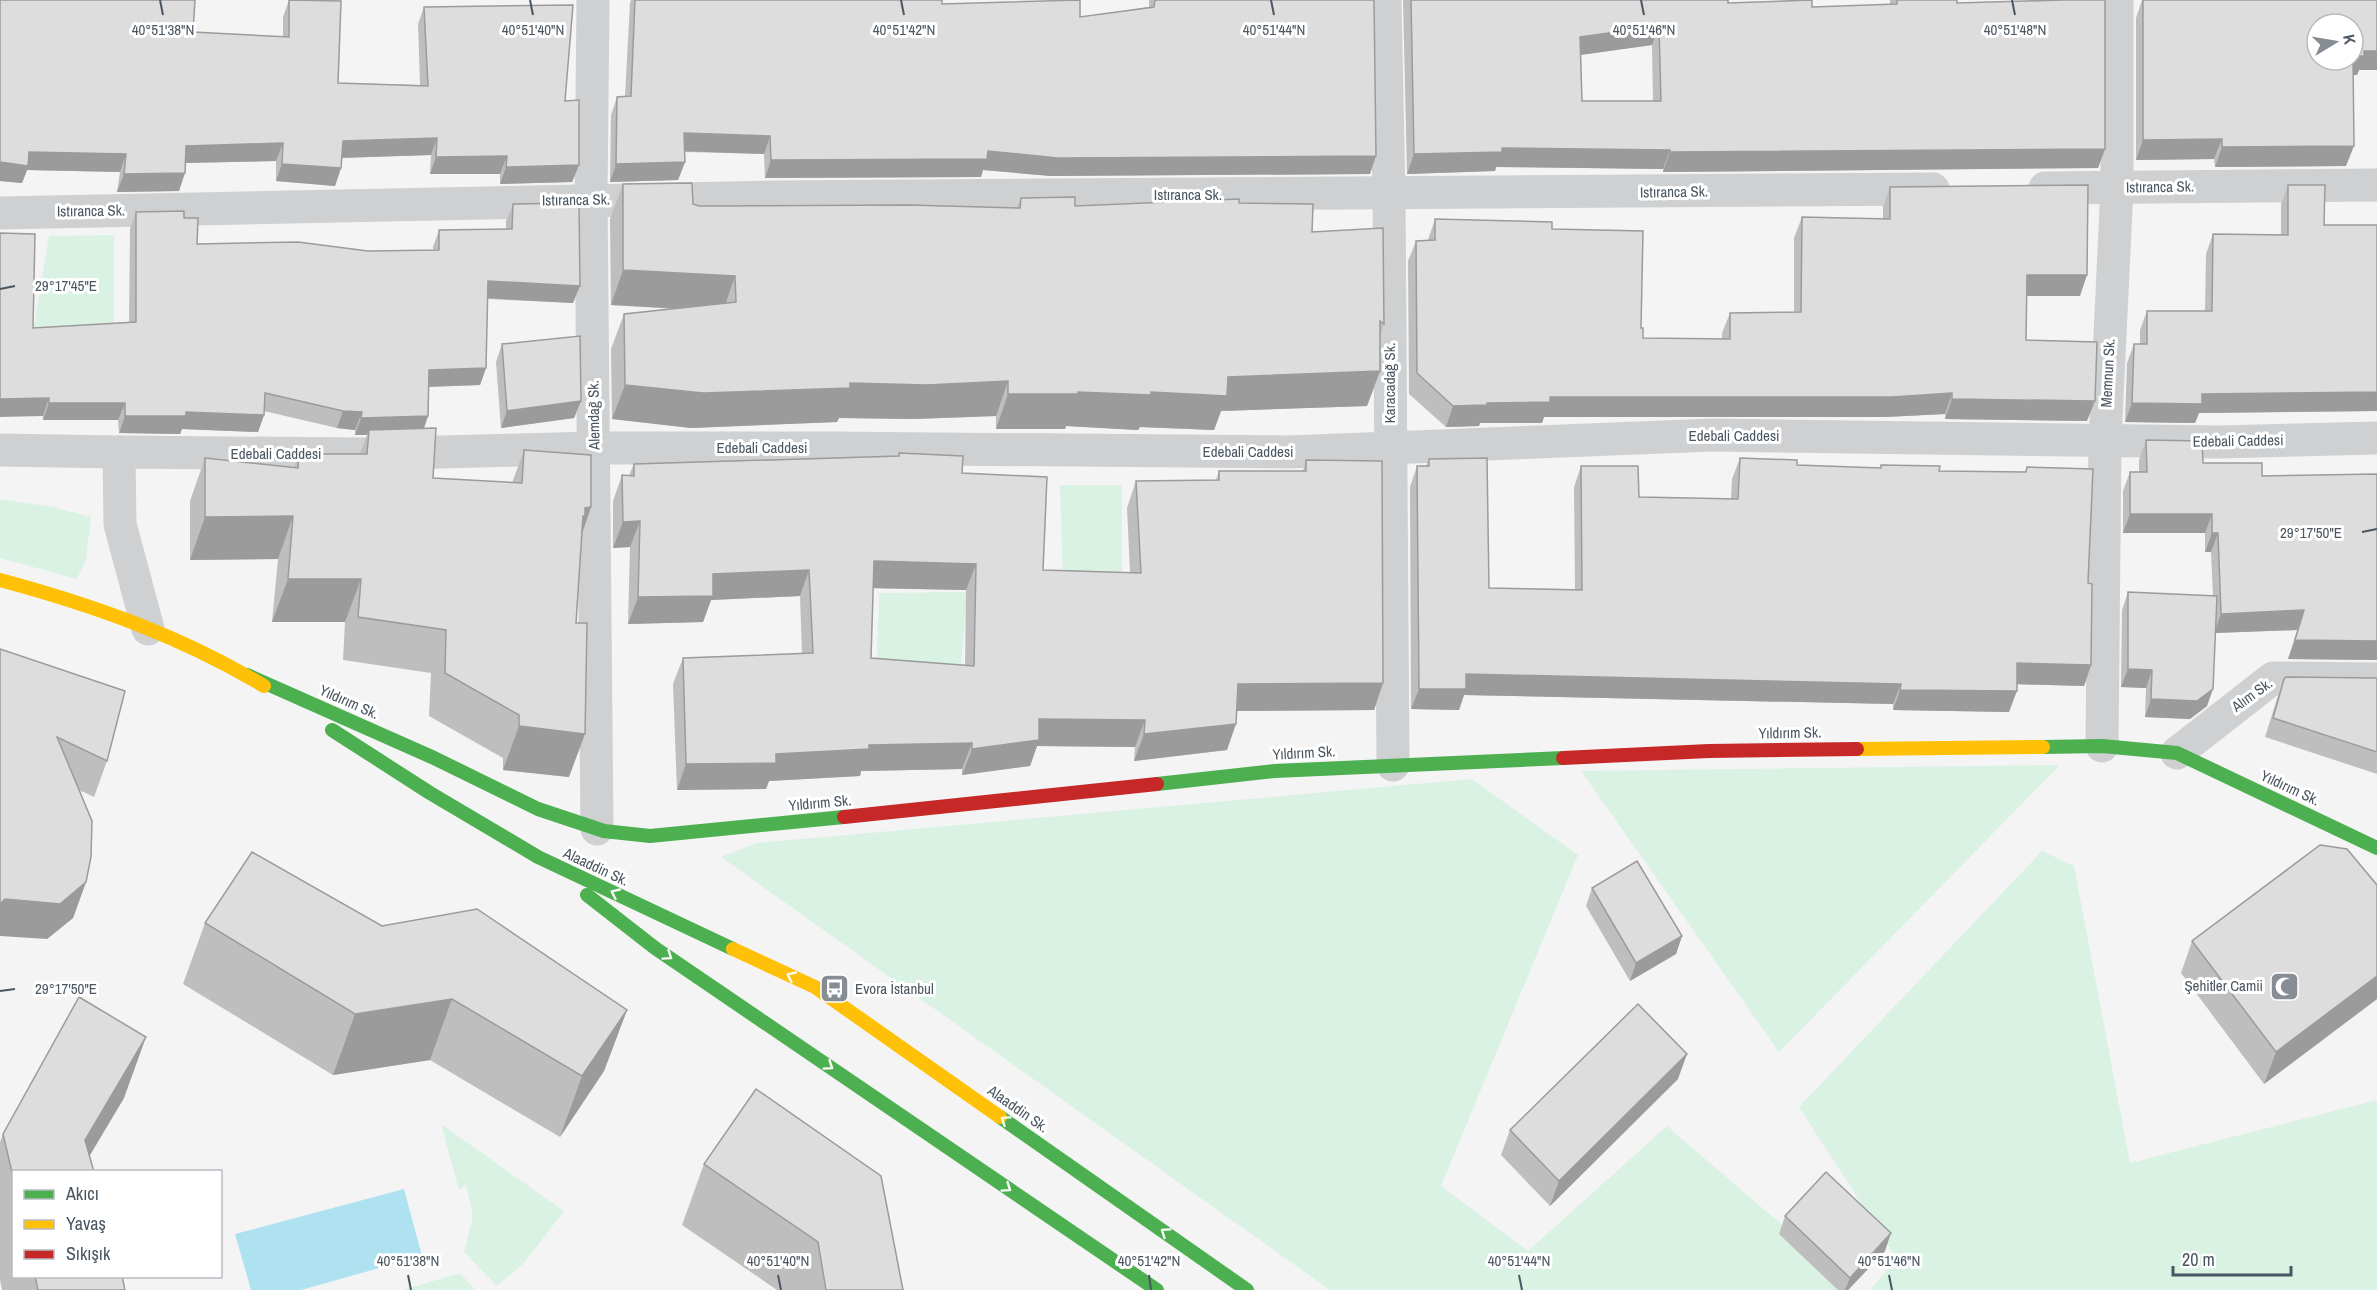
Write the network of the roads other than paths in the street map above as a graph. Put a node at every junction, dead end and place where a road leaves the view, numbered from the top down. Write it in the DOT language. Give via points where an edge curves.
graph roads {
  1 [pos="593,0"];
  2 [pos="1385,0"];
  3 [pos="2117,0"];
  4 [pos="2377,185"];
  5 [pos="2117,188"];
  6 [pos="1963,189"];
  7 [pos="2010,189"];
  8 [pos="1389,194"];
  9 [pos="591,199"];
  10 [pos="0,213"];
  11 [pos="2377,438"];
  12 [pos="2105,440"];
  13 [pos="594,448"];
  14 [pos="1391,448"];
  15 [pos="0,450"];
  16 [pos="119,453"];
  17 [pos="0,580"];
  18 [pos="148,629"];
  19 [pos="247,675"];
  20 [pos="2377,679"];
  21 [pos="2102,746"];
  22 [pos="2177,753"];
  23 [pos="434,758"];
  24 [pos="1393,765"];
  25 [pos="430,793"];
  26 [pos="597,829"];
  27 [pos="2377,848"];
  28 [pos="538,857"];
  29 [pos="1157,1290"];
  30 [pos="1247,1290"];
  1 -- 9 [label="street, Alemdağ Sk."];
  2 -- 8 [label="street, Karacadağ Sk."];
  3 -- 5 [label="street, Memnun Sk."];
  4 -- 5 [label="street, Istıranca Sk."];
  5 -- 7 [label="street, Istıranca Sk."];
  5 -- 12 [label="street, Memnun Sk."];
  6 -- 8 [label="street, Istıranca Sk."];
  8 -- 9 [label="street, Istıranca Sk."];
  8 -- 14 [label="street, Karacadağ Sk."];
  9 -- 10 [label="street, Istıranca Sk."];
  9 -- 13 [label="street, Alemdağ Sk."];
  11 -- 12 [label="street, Edebali Caddesi"];
  12 -- 14 [label="street, Edebali Caddesi" via="1713,435"];
  12 -- 21 [label="street, Memnun Sk."];
  13 -- 14 [label="street, Edebali Caddesi" via="1289,452"];
  13 -- 16 [label="street, Edebali Caddesi" via="360,454"];
  13 -- 26 [label="street, Alemdağ Sk."];
  14 -- 24 [label="street, Karacadağ Sk."];
  15 -- 16 [label="street, Edebali Caddesi"];
  16 -- 18 [label="street" via="120,524"];
  17 -- 18 [label="street" via="69,598"];
  18 -- 19 [label="street, Yıldırım Sk."];
  19 -- 23 [label="street, Yıldırım Sk."];
  19 -- 25 [label="street, Yıldırım Sk."];
  20 -- 22 [label="street, Alım Sk." via="2273,678"];
  21 -- 22 [label="street, Yıldırım Sk."];
  21 -- 24 [label="street, Yıldırım Sk." via="1709,751"];
  22 -- 27 [label="street, Yıldırım Sk."];
  23 -- 25 [label="street" via="417,759 411,767 414,777"];
  23 -- 26 [label="street, Yıldırım Sk." via="506,795"];
  24 -- 26 [label="street, Yıldırım Sk." via="1275,771 650,836"];
  25 -- 28 [label="street, Yıldırım Sk."];
  28 -- 29 [label="street, Alaaddin Sk., one-way" via="655,948"];
  30 -- 28 [label="street, Alaaddin Sk., one-way" via="815,987"];
}
